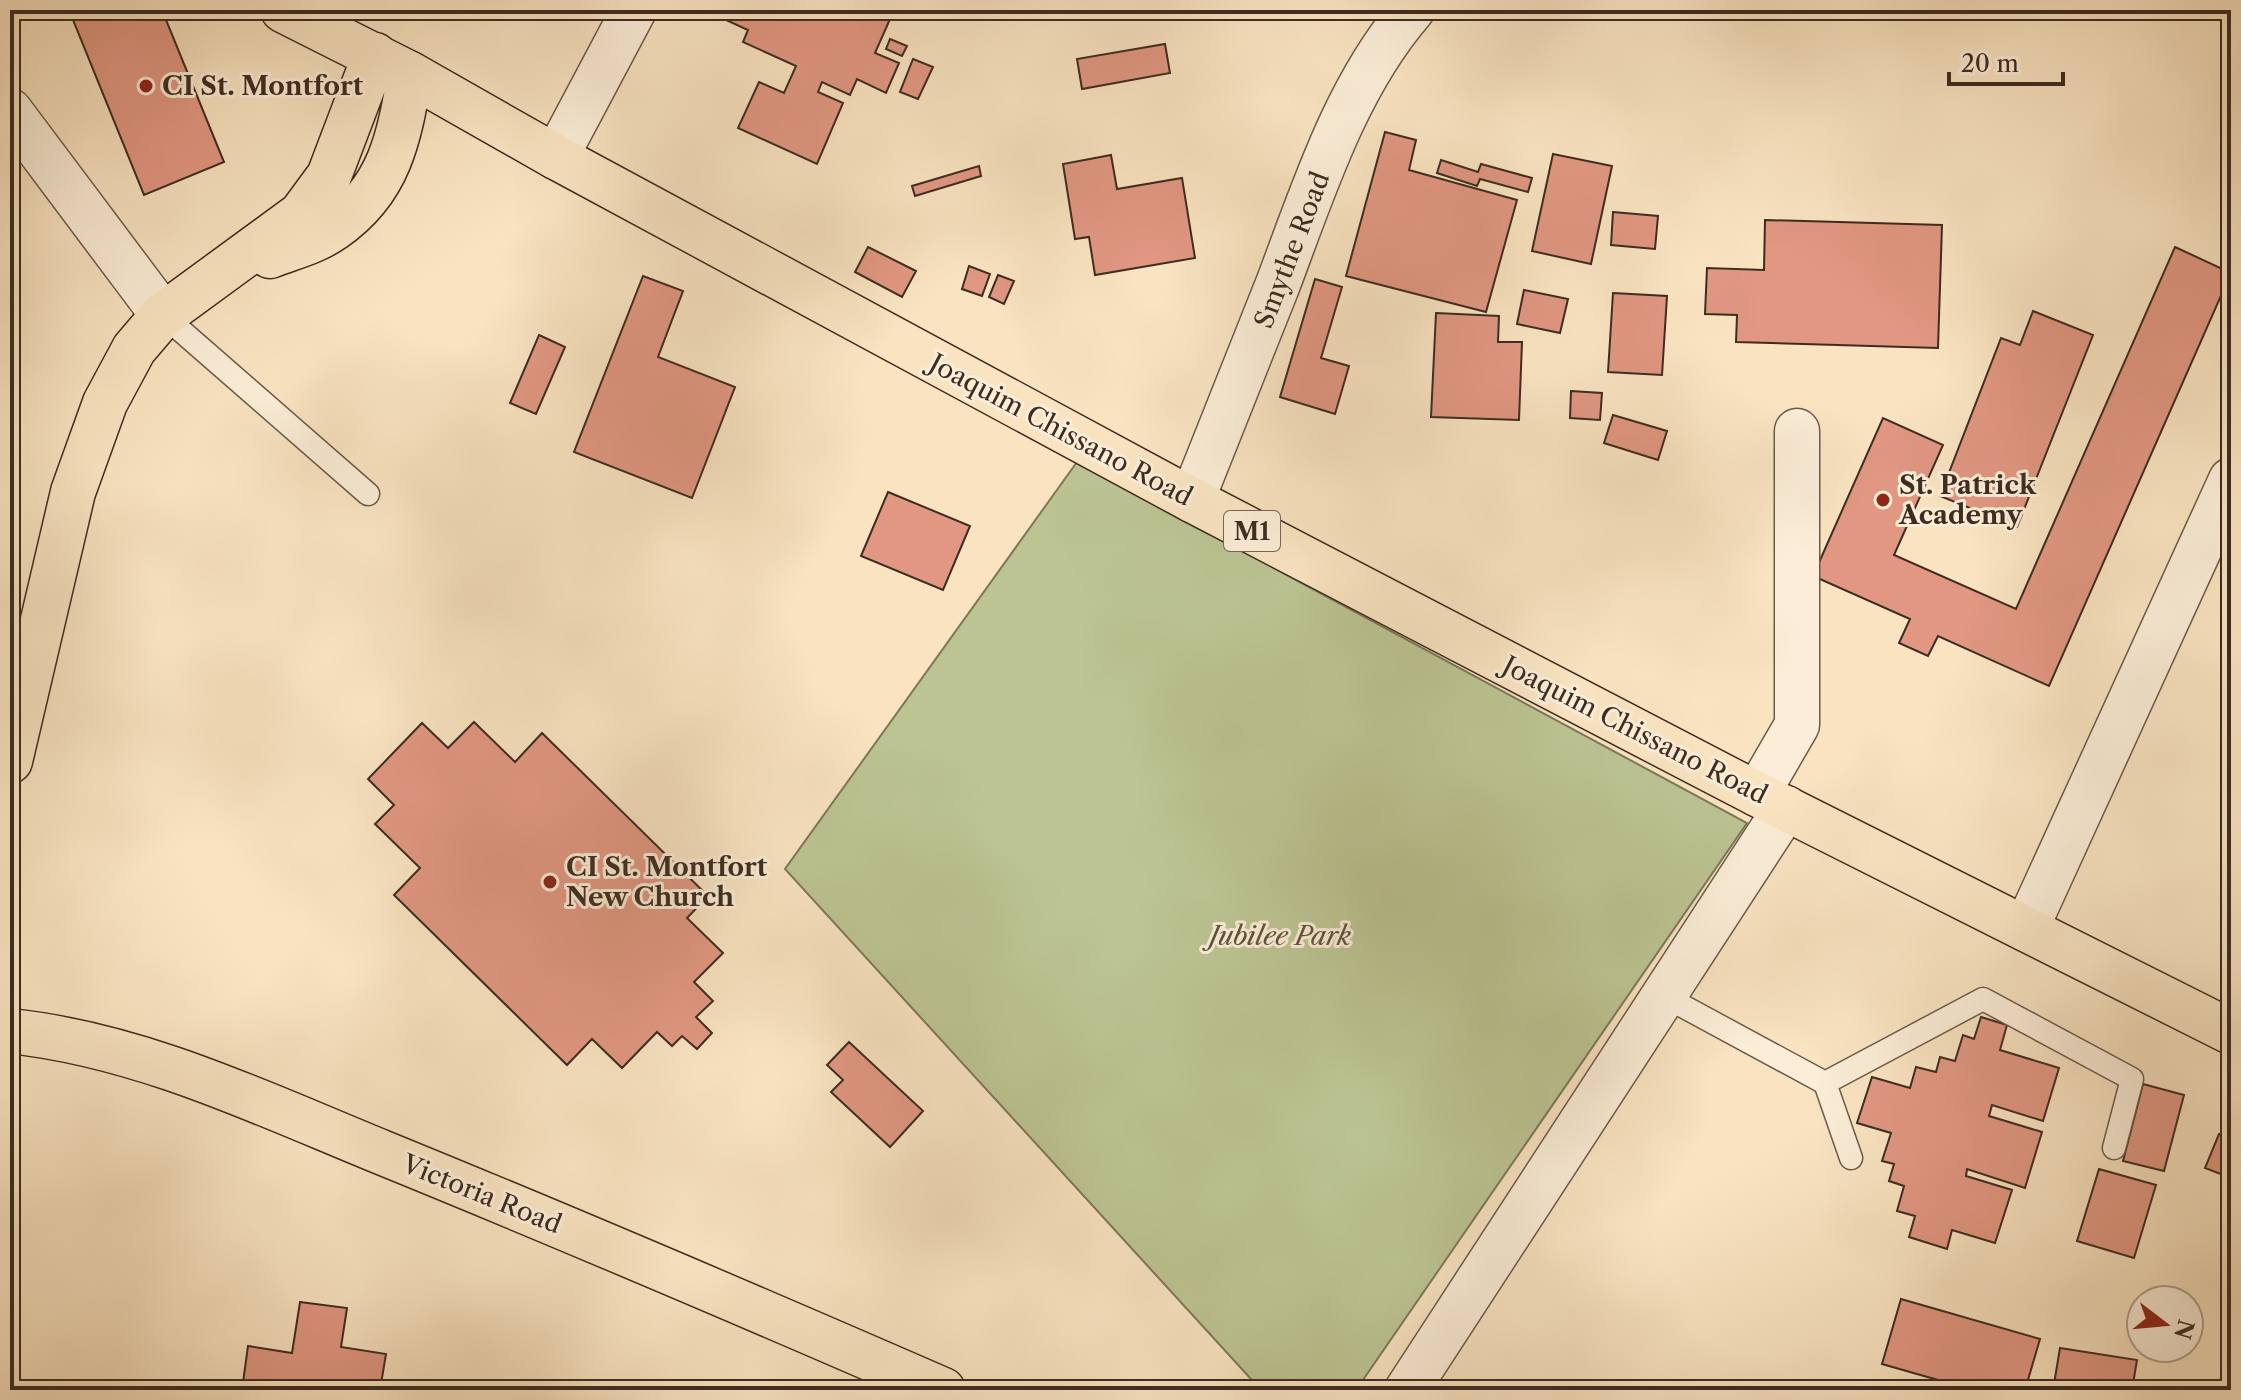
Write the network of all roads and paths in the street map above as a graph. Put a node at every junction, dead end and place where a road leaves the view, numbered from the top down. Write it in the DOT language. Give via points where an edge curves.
graph roads {
  1 [pos="283,10"];
  2 [pos="634,10"];
  3 [pos="1412,10"];
  4 [pos="393,65"];
  5 [pos="10,111"];
  6 [pos="556,157"];
  7 [pos="163,315"];
  8 [pos="1797,431"];
  9 [pos="2231,480"];
  10 [pos="368,494"];
  11 [pos="1192,500"];
  12 [pos="10,761"];
  13 [pos="1771,801"];
  14 [pos="2026,929"];
  15 [pos="1664,996"];
  16 [pos="10,1031"];
  17 [pos="2231,1032"];
  18 [pos="1825,1083"];
  19 [pos="2114,1148"];
  20 [pos="1851,1158"];
  21 [pos="943,1390"];
  22 [pos="1407,1390"];
  1 -- 4 [label="main road, Joaquim Chissano Road / M1"];
  2 -- 6 [label="street"];
  3 -- 11 [label="street, Smythe Road" via="1389,35 1354,98"];
  4 -- 6 [label="main road, Joaquim Chissano Road / M1"];
  4 -- 7 [label="main road" via="398,144 376,190 332,230 212,280"];
  5 -- 7 [label="street"];
  6 -- 11 [label="main road, Joaquim Chissano Road / M1"];
  7 -- 10 [label="lane"];
  7 -- 12 [label="main road" via="134,349 105,403 73,492"];
  8 -- 13 [label="street" via="1797,725"];
  9 -- 14 [label="street"];
  11 -- 13 [label="main road, Joaquim Chissano Road / M1"];
  13 -- 14 [label="main road, Joaquim Chissano Road / M1"];
  13 -- 15 [label="street"];
  14 -- 17 [label="main road, Joaquim Chissano Road / M1"];
  15 -- 18 [label="lane"];
  15 -- 22 [label="street"];
  16 -- 21 [label="main road, Victoria Road" via="63,1036 148,1060 488,1196"];
  18 -- 19 [label="lane" via="1983,999 2132,1079"];
  18 -- 20 [label="lane"];
}
